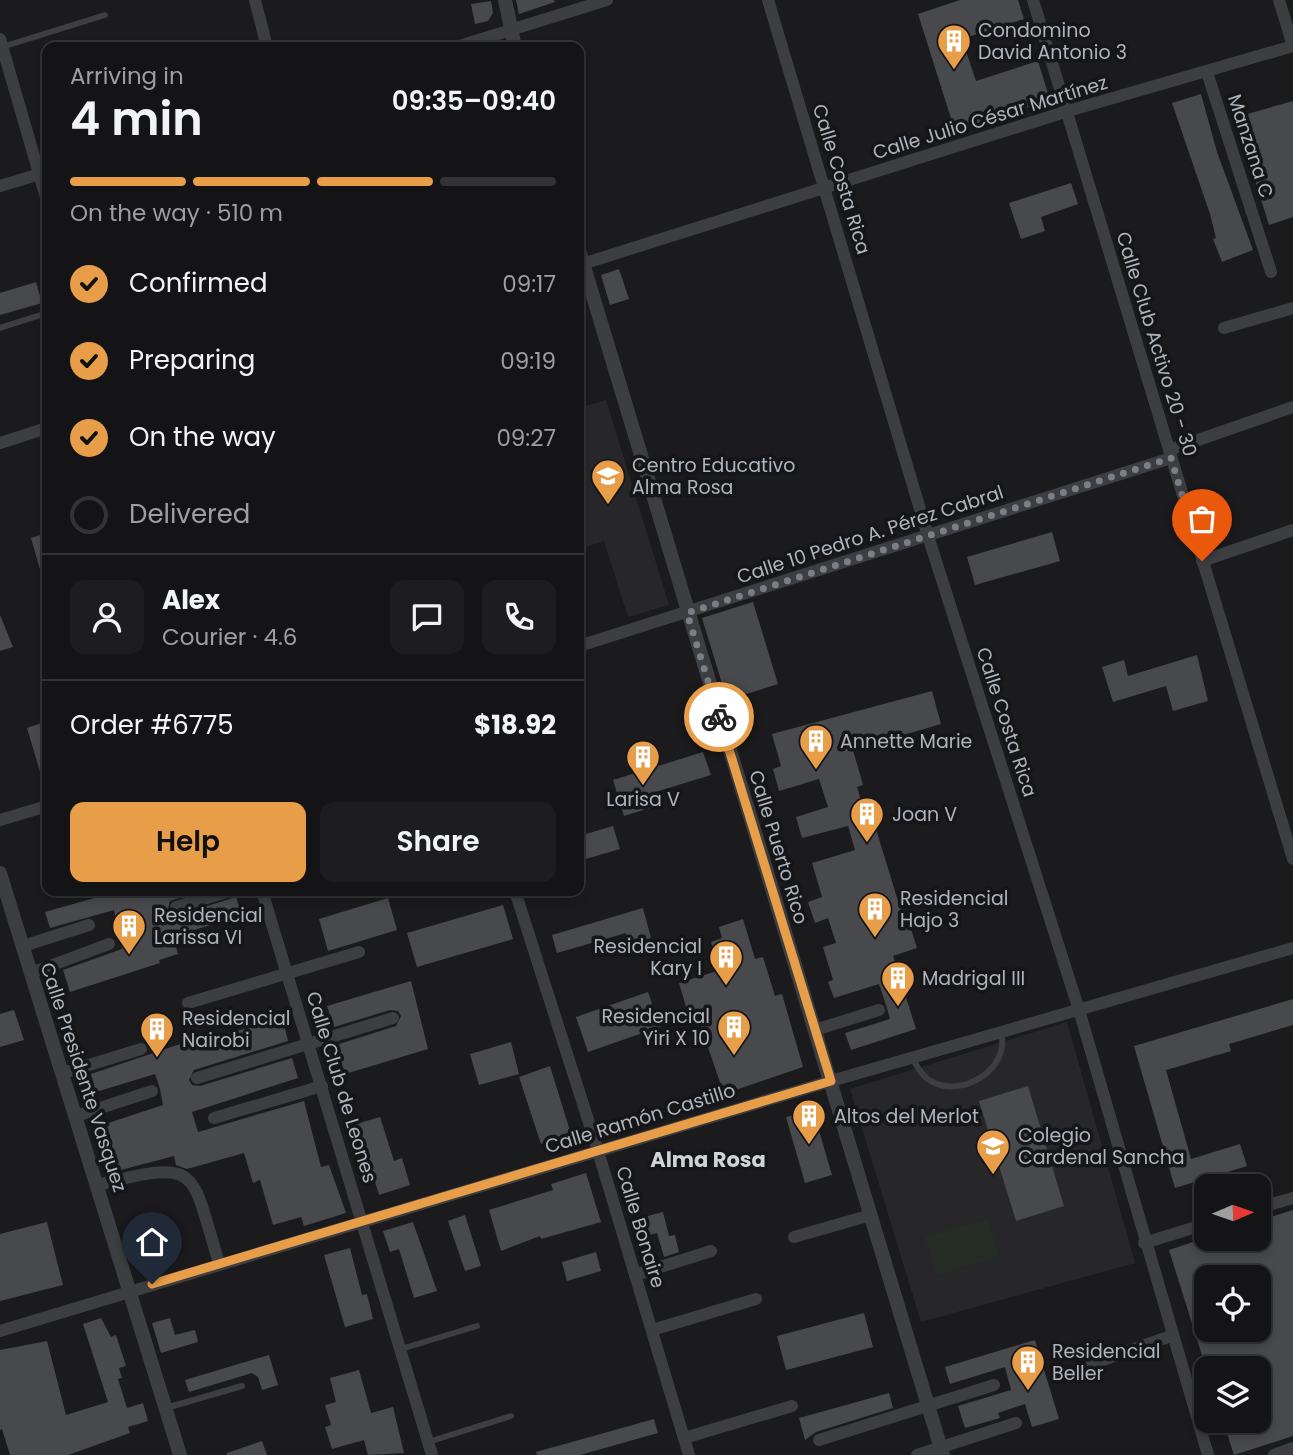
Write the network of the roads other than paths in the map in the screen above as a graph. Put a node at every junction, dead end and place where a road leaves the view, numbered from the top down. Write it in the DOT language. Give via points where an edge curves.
graph roads {
  1 [pos="255,0"];
  2 [pos="505,0"];
  3 [pos="607,0"];
  4 [pos="768,0"];
  5 [pos="1033,0"];
  6 [pos="1279,0"];
  7 [pos="105,15"];
  8 [pos="510,31"];
  9 [pos="1292,40"];
  10 [pos="266,42"];
  11 [pos="473,42"];
  12 [pos="513,42"];
  13 [pos="1,43"];
  14 [pos="1207,72"];
  15 [pos="1068,111"];
  16 [pos="42,170"];
  17 [pos="42,173"];
  18 [pos="0,186"];
  19 [pos="826,190"];
  20 [pos="584,259"];
  21 [pos="584,270"];
  22 [pos="1271,272"];
  23 [pos="1293,308"];
  24 [pos="42,315"];
  25 [pos="0,328"];
  26 [pos="1224,328"];
  27 [pos="1292,410"];
  28 [pos="42,430"];
  29 [pos="0,443"];
  30 [pos="1170,454"];
  31 [pos="1293,530"];
  32 [pos="928,536"];
  33 [pos="1202,561"];
  34 [pos="687,613"];
  35 [pos="584,644"];
  36 [pos="42,807"];
  37 [pos="0,820"];
  38 [pos="1293,859"];
  39 [pos="0,873"];
  40 [pos="213,896"];
  41 [pos="265,896"];
  42 [pos="517,896"];
  43 [pos="176,907"];
  44 [pos="89,925"];
  45 [pos="109,944"];
  46 [pos="23,946"];
  47 [pos="1293,948"];
  48 [pos="359,952"];
  49 [pos="31,973"];
  50 [pos="288,973"];
  51 [pos="188,1003"];
  52 [pos="879,1010"];
  53 [pos="1079,1010"];
  54 [pos="393,1018"];
  55 [pos="815,1030"];
  56 [pos="1001,1032"];
  57 [pos="310,1046"];
  58 [pos="141,1049"];
  59 [pos="912,1058"];
  60 [pos="63,1073"];
  61 [pos="197,1078"];
  62 [pos="831,1081"];
  63 [pos="322,1086"];
  64 [pos="152,1091"];
  65 [pos="76,1116"];
  66 [pos="214,1118"];
  67 [pos="598,1151"];
  68 [pos="99,1185"];
  69 [pos="1293,1198"];
  70 [pos="1271,1204"];
  71 [pos="871,1215"];
  72 [pos="363,1220"];
  73 [pos="1194,1227"];
  74 [pos="794,1237"];
  75 [pos="1144,1242"];
  76 [pos="712,1251"];
  77 [pos="219,1264"];
  78 [pos="635,1275"];
  79 [pos="130,1291"];
  80 [pos="756,1298"];
  81 [pos="477,1326"];
  82 [pos="652,1330"];
  83 [pos="0,1331"];
  84 [pos="1171,1336"];
  85 [pos="401,1349"];
  86 [pos="1091,1364"];
  87 [pos="994,1384"];
  88 [pos="242,1386"];
  89 [pos="930,1404"];
  90 [pos="792,1406"];
  91 [pos="166,1408"];
  92 [pos="511,1416"];
  93 [pos="1016,1423"];
  94 [pos="684,1438"];
  95 [pos="819,1440"];
  96 [pos="430,1448"];
  97 [pos="1293,1448"];
  98 [pos="942,1451"];
  99 [pos="180,1455"];
  100 [pos="689,1455"];
  101 [pos="917,1455"];
  102 [pos="1208,1455"];
  103 [pos="1274,1455"];
  1 -- 10 [label="street"];
  2 -- 8 [label="street"];
  3 -- 8 [label="street"];
  4 -- 19 [label="street, Calle Costa Rica"];
  5 -- 15 [label="street, Calle Club Activo 20 - 30"];
  6 -- 9 [label="street"];
  7 -- 13 [label="lane"];
  8 -- 11 [label="street"];
  8 -- 12 [label="street"];
  9 -- 14 [label="street, Calle Julio César Martínez"];
  13 -- 16 [label="street"];
  14 -- 15 [label="street, Calle Julio César Martínez"];
  14 -- 22 [label="street, Manzana C"];
  15 -- 19 [label="street, Calle Julio César Martínez"];
  15 -- 30 [label="street, Calle Club Activo 20 - 30"];
  17 -- 18 [label="street"];
  19 -- 20 [label="street, Calle Julio César Martínez"];
  19 -- 32 [label="street, Calle Costa Rica"];
  21 -- 34 [label="street, Calle Puerto Rico"];
  23 -- 26 [label="street"];
  24 -- 25 [label="lane"];
  27 -- 30 [label="street, Calle 10 Pedro A. Pérez Cabral"];
  28 -- 29 [label="street"];
  30 -- 32 [label="street, Calle 10 Pedro A. Pérez Cabral"];
  30 -- 33 [label="street, Calle Club Activo 20 - 30"];
  31 -- 33 [label="street"];
  32 -- 34 [label="street, Calle 10 Pedro A. Pérez Cabral"];
  32 -- 53 [label="street, Calle Costa Rica"];
  33 -- 38 [label="street, Calle Club Activo 20 - 30"];
  34 -- 35 [label="street, Calle 10 Pedro A. Pérez Cabral"];
  34 -- 55 [label="street, Calle Puerto Rico"];
  36 -- 37 [label="street"];
  39 -- 46 [label="street, Calle Presidente Vasquez"];
  40 -- 43 [label="street"];
  41 -- 50 [label="street, Calle Club de Leones"];
  42 -- 67 [label="street, Calle Bonaire"];
  44 -- 46 [label="street"];
  45 -- 49 [label="street"];
  46 -- 49 [label="street, Calle Presidente Vasquez"];
  47 -- 53 [label="street, Calle Ramón Castillo"];
  48 -- 50 [label="street"];
  49 -- 60 [label="street, Calle Presidente Vasquez"];
  50 -- 51 [label="street"];
  50 -- 57 [label="street, Calle Club de Leones"];
  52 -- 55 [label="street"];
  53 -- 56 [label="street, Calle Ramón Castillo"];
  53 -- 75 [label="street, Calle Costa Rica"];
  54 -- 57 [label="street"];
  55 -- 62 [label="street, Calle Puerto Rico"];
  56 -- 59 [label="street, Calle Ramón Castillo"];
  56 -- 59 [label="lane" via="998,1061 974,1081 938,1085 926,1078"];
  57 -- 61 [label="street"];
  57 -- 63 [label="street, Calle Club de Leones"];
  58 -- 60 [label="street"];
  59 -- 62 [label="street, Calle Ramón Castillo"];
  60 -- 65 [label="street, Calle Presidente Vasquez"];
  62 -- 67 [label="street, Calle Ramón Castillo"];
  62 -- 71 [label="street, Calle Puerto Rico"];
  63 -- 66 [label="street"];
  63 -- 72 [label="street, Calle Club de Leones"];
  64 -- 65 [label="street"];
  65 -- 68 [label="street, Calle Presidente Vasquez"];
  67 -- 72 [label="street, Calle Ramón Castillo"];
  67 -- 78 [label="street, Calle Bonaire"];
  68 -- 77 [label="street" via="159,1170 181,1174 196,1188"];
  68 -- 79 [label="street, Calle Presidente Vasquez"];
  69 -- 70 [label="street"];
  71 -- 74 [label="street"];
  71 -- 89 [label="street, Calle Puerto Rico"];
  72 -- 77 [label="street, Calle Ramón Castillo"];
  72 -- 85 [label="street, Calle Club de Leones"];
  73 -- 75 [label="street"];
  75 -- 84 [label="street, Calle Costa Rica"];
  76 -- 78 [label="street"];
  77 -- 79 [label="street, Calle Ramón Castillo"];
  78 -- 82 [label="street, Calle Bonaire"];
  79 -- 83 [label="street, Calle Ramón Castillo"];
  79 -- 91 [label="street, Calle Presidente Vasquez"];
  80 -- 82 [label="street"];
  81 -- 85 [label="lane"];
  82 -- 94 [label="street, Calle Bonaire"];
  84 -- 86 [label="street"];
  84 -- 102 [label="street, Calle Costa Rica"];
  85 -- 96 [label="street, Calle Club de Leones"];
  87 -- 89 [label="street"];
  88 -- 91 [label="lane"];
  89 -- 95 [label="street"];
  89 -- 98 [label="street, Calle Puerto Rico"];
  90 -- 94 [label="street"];
  91 -- 99 [label="street, Calle Presidente Vasquez"];
  92 -- 96 [label="lane"];
  93 -- 98 [label="street"];
  94 -- 100 [label="street, Calle Bonaire"];
  97 -- 103 [label="street"];
  98 -- 101 [label="street"];
}
